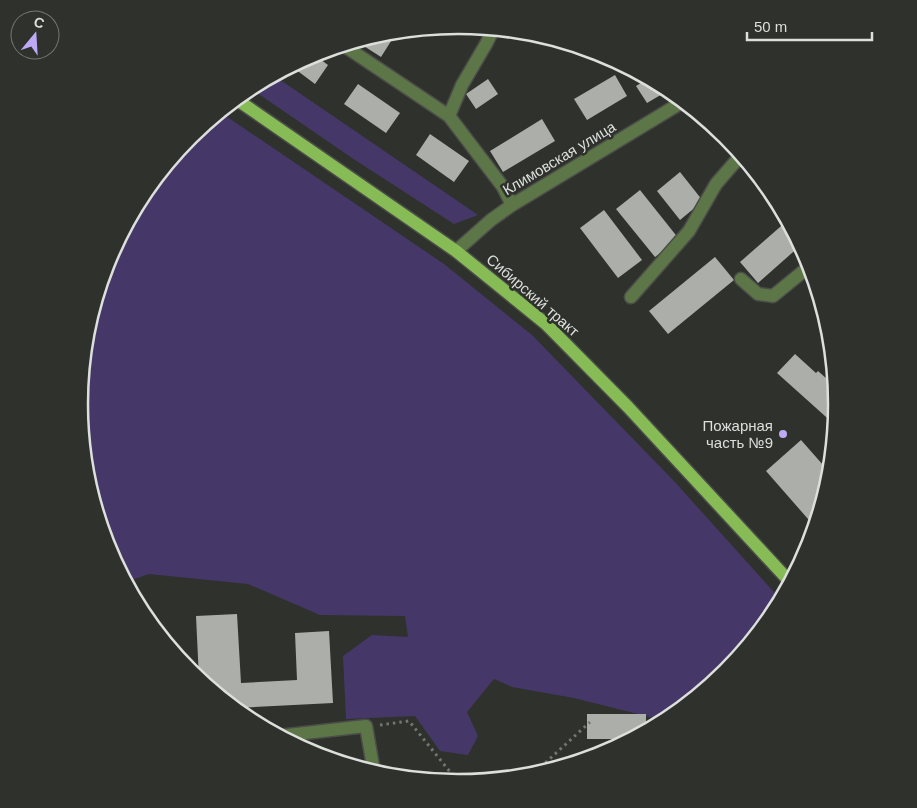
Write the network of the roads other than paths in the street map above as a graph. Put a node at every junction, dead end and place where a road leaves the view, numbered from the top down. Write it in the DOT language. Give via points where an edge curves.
graph roads {
  1 [pos="490,36"];
  2 [pos="350,50"];
  3 [pos="242,103"];
  4 [pos="677,105"];
  5 [pos="449,116"];
  6 [pos="737,160"];
  7 [pos="512,205"];
  8 [pos="456,251"];
  9 [pos="804,271"];
  10 [pos="741,280"];
  11 [pos="631,297"];
  12 [pos="786,577"];
  13 [pos="292,735"];
  14 [pos="373,764"];
  1 -- 5 [label="street" via="462,85"];
  2 -- 5 [label="street"];
  3 -- 8 [label="main road, Сибирский тракт"];
  4 -- 7 [label="street, Климовская улица"];
  5 -- 7 [label="street" via="503,187"];
  6 -- 11 [label="street" via="716,184 689,231"];
  7 -- 8 [label="street, Климовская улица"];
  8 -- 12 [label="main road, Сибирский тракт" via="546,324 628,407"];
  9 -- 10 [label="street" via="773,296 758,294"];
  13 -- 14 [label="street" via="366,726"];
}
